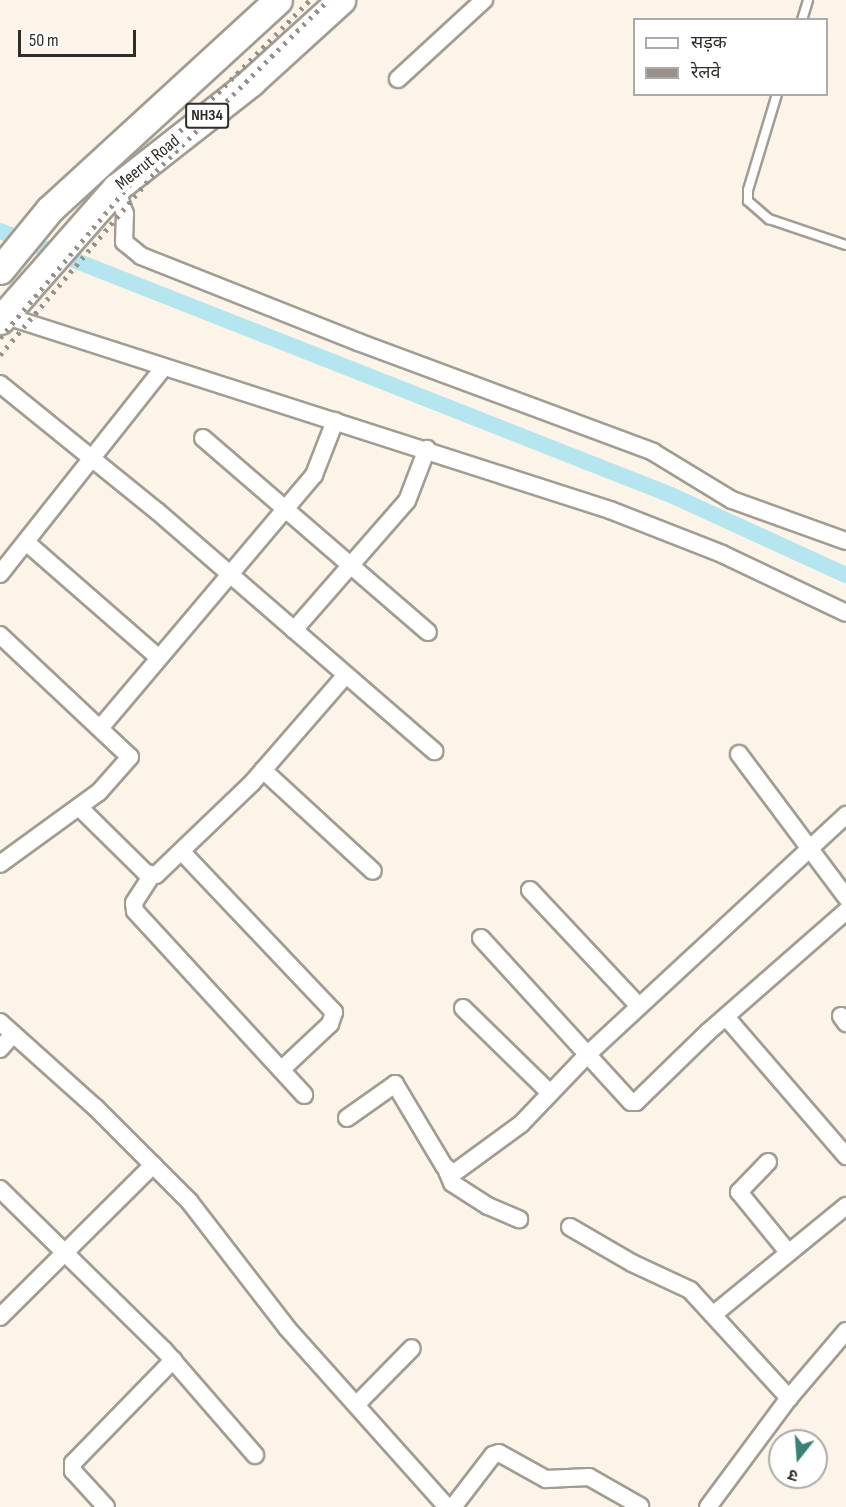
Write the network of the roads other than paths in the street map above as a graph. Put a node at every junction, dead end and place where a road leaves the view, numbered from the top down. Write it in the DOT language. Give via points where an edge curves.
graph roads {
  1 [pos="278,0"];
  2 [pos="341,0"];
  3 [pos="484,0"];
  4 [pos="808,0"];
  5 [pos="803,18"];
  6 [pos="398,79"];
  7 [pos="776,96"];
  8 [pos="116,188"];
  9 [pos="846,245"];
  10 [pos="0,270"];
  11 [pos="7,311"];
  12 [pos="164,367"];
  13 [pos="0,384"];
  14 [pos="335,421"];
  15 [pos="203,438"];
  16 [pos="427,449"];
  17 [pos="94,460"];
  18 [pos="286,509"];
  19 [pos="846,541"];
  20 [pos="26,542"];
  21 [pos="352,565"];
  22 [pos="0,574"];
  23 [pos="230,575"];
  24 [pos="846,613"];
  25 [pos="294,630"];
  26 [pos="428,632"];
  27 [pos="0,635"];
  28 [pos="159,658"];
  29 [pos="346,675"];
  30 [pos="101,727"];
  31 [pos="434,751"];
  32 [pos="739,754"];
  33 [pos="263,771"];
  34 [pos="79,807"];
  35 [pos="846,815"];
  36 [pos="808,849"];
  37 [pos="182,852"];
  38 [pos="0,864"];
  39 [pos="373,871"];
  40 [pos="152,875"];
  41 [pos="530,890"];
  42 [pos="846,897"];
  43 [pos="846,911"];
  44 [pos="481,938"];
  45 [pos="639,1006"];
  46 [pos="463,1008"];
  47 [pos="726,1017"];
  48 [pos="0,1022"];
  49 [pos="13,1034"];
  50 [pos="0,1049"];
  51 [pos="588,1054"];
  52 [pos="281,1070"];
  53 [pos="550,1093"];
  54 [pos="304,1095"];
  55 [pos="347,1118"];
  56 [pos="846,1156"];
  57 [pos="768,1162"];
  58 [pos="153,1165"];
  59 [pos="447,1171"];
  60 [pos="3,1197"];
  61 [pos="846,1206"];
  62 [pos="519,1219"];
  63 [pos="570,1227"];
  64 [pos="64,1252"];
  65 [pos="788,1252"];
  66 [pos="714,1314"];
  67 [pos="0,1317"];
  68 [pos="846,1331"];
  69 [pos="412,1348"];
  70 [pos="173,1360"];
  71 [pos="789,1398"];
  72 [pos="357,1404"];
  73 [pos="255,1455"];
  74 [pos="640,1506"];
  75 [pos="106,1507"];
  76 [pos="447,1507"];
  77 [pos="453,1507"];
  78 [pos="708,1507"];
  1 -- 10 [label="highway, Meerut Road / NH34" via="50,209"];
  2 -- 8 [label="highway, Meerut Road / NH34" via="251,82"];
  3 -- 6 [label="street"];
  4 -- 5 [label="lane"];
  7 -- 9 [label="lane" via="748,201 769,219"];
  8 -- 11 [label="highway, Meerut Road / NH34"];
  8 -- 19 [label="street" via="125,214 124,242 141,256 653,452 724,496"];
  11 -- 12 [label="street"];
  12 -- 14 [label="street"];
  12 -- 17 [label="street"];
  13 -- 17 [label="street"];
  14 -- 16 [label="street"];
  14 -- 18 [label="street" via="319,468"];
  15 -- 18 [label="street"];
  16 -- 21 [label="street" via="407,501"];
  16 -- 24 [label="street" via="644,523 722,554"];
  17 -- 20 [label="street"];
  17 -- 23 [label="street"];
  18 -- 21 [label="street"];
  18 -- 23 [label="street"];
  20 -- 22 [label="street"];
  20 -- 28 [label="street"];
  21 -- 25 [label="street"];
  21 -- 26 [label="street"];
  23 -- 25 [label="street"];
  23 -- 28 [label="street"];
  25 -- 29 [label="street"];
  27 -- 30 [label="street"];
  28 -- 30 [label="street"];
  29 -- 31 [label="street"];
  29 -- 33 [label="street"];
  30 -- 34 [label="street" via="128,751 129,763"];
  32 -- 36 [label="street"];
  33 -- 37 [label="street"];
  33 -- 39 [label="street"];
  34 -- 38 [label="street"];
  34 -- 40 [label="street"];
  35 -- 36 [label="street"];
  36 -- 42 [label="street"];
  36 -- 45 [label="street"];
  37 -- 40 [label="street"];
  37 -- 52 [label="street" via="334,1012 330,1024"];
  40 -- 52 [label="street" via="134,903 135,911"];
  41 -- 45 [label="street"];
  43 -- 47 [label="street"];
  44 -- 51 [label="street"];
  45 -- 51 [label="street"];
  46 -- 53 [label="street"];
  47 -- 51 [label="street" via="636,1102 631,1102"];
  47 -- 56 [label="street"];
  48 -- 49 [label="street"];
  49 -- 50 [label="street"];
  49 -- 58 [label="street"];
  51 -- 53 [label="street"];
  52 -- 54 [label="street"];
  53 -- 59 [label="street" via="514,1130 454,1173"];
  55 -- 59 [label="street" via="395,1084"];
  57 -- 65 [label="street" via="739,1192"];
  58 -- 64 [label="street"];
  58 -- 72 [label="street" via="189,1201 287,1328"];
  59 -- 62 [label="street" via="452,1183 488,1206"];
  60 -- 64 [label="street"];
  61 -- 65 [label="street"];
  63 -- 66 [label="street" via="632,1263 683,1286"];
  64 -- 67 [label="street"];
  64 -- 70 [label="street"];
  65 -- 66 [label="street"];
  66 -- 71 [label="street"];
  68 -- 71 [label="street"];
  69 -- 72 [label="street"];
  70 -- 73 [label="street"];
  70 -- 75 [label="street" via="73,1463 73,1471"];
  71 -- 78 [label="street"];
  72 -- 76 [label="street"];
  74 -- 77 [label="street" via="589,1477 546,1479 499,1453 493,1455"];
}
